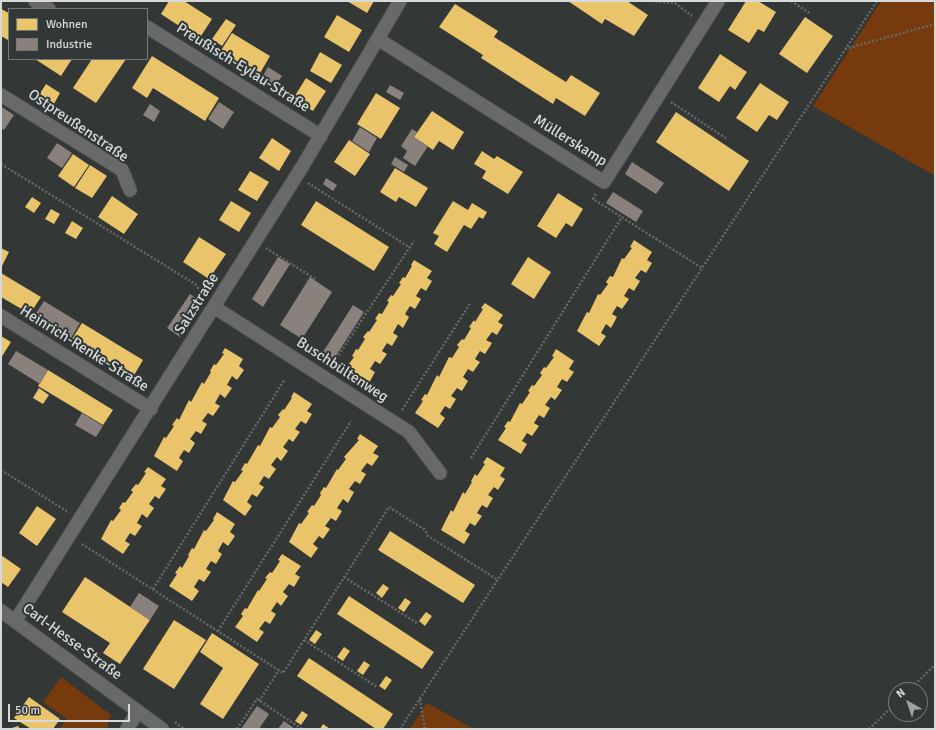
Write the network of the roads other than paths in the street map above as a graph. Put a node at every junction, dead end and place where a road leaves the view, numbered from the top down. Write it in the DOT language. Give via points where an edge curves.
graph roads {
  1 [pos="36,1"];
  2 [pos="400,1"];
  3 [pos="718,1"];
  4 [pos="47,8"];
  5 [pos="148,28"];
  6 [pos="378,39"];
  7 [pos="1,95"];
  8 [pos="321,136"];
  9 [pos="130,190"];
  10 [pos="214,307"];
  11 [pos="1,316"];
  12 [pos="151,409"];
  13 [pos="440,473"];
  14 [pos="1,611"];
  15 [pos="16,620"];
  16 [pos="138,711"];
  17 [pos="127,729"];
  18 [pos="162,729"];
  1 -- 4 [label="street"];
  2 -- 6 [label="street, Salzstraße"];
  3 -- 6 [label="street, Müllerskamp" via="604,182"];
  5 -- 8 [label="street, Preußisch-Eylau-Straße"];
  6 -- 8 [label="street, Salzstraße"];
  7 -- 9 [label="street, Ostpreußenstraße" via="122,170"];
  8 -- 10 [label="street, Salzstraße"];
  10 -- 12 [label="street, Salzstraße"];
  10 -- 13 [label="street, Buschbültenweg" via="409,432"];
  11 -- 12 [label="street, Heinrich-Renke-Straße"];
  12 -- 15 [label="street, Salzstraße"];
  14 -- 15 [label="street, Carl-Hesse-Straße"];
  15 -- 16 [label="street, Carl-Hesse-Straße"];
  16 -- 17 [label="street"];
  16 -- 18 [label="street, Carl-Hesse-Straße"];
}
